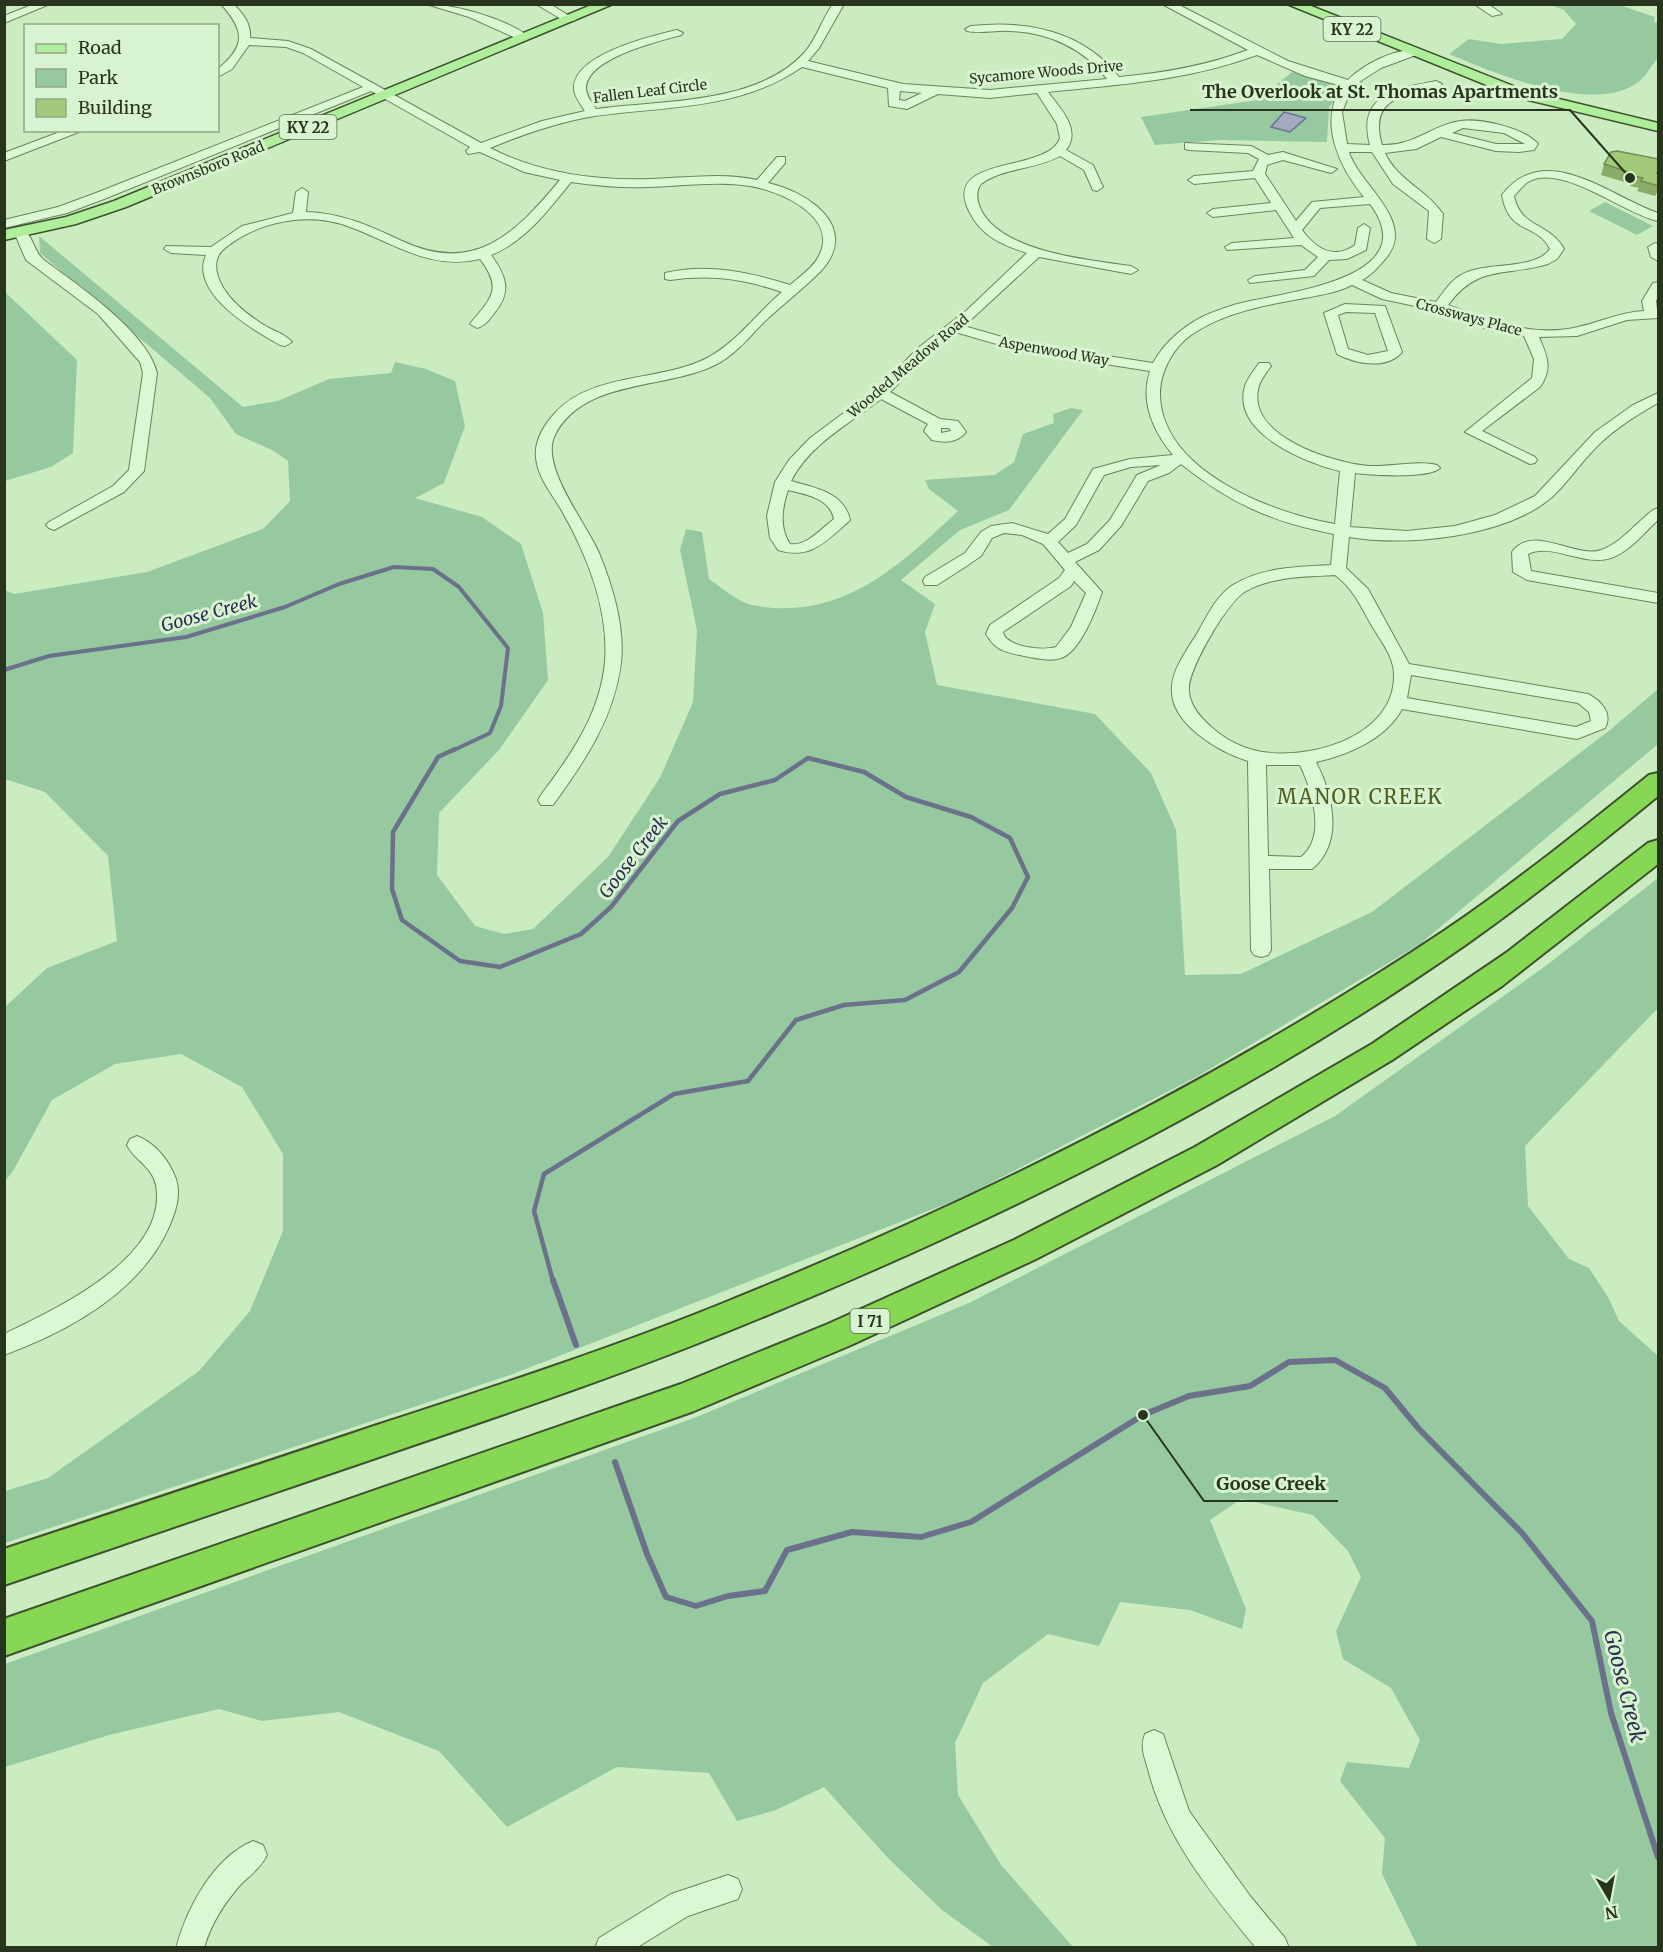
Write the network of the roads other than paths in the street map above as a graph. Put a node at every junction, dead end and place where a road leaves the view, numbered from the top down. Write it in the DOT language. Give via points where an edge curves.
graph roads {
  1 [pos="45,4"];
  2 [pos="226,4"];
  3 [pos="431,4"];
  4 [pos="541,4"];
  5 [pos="607,4"];
  6 [pos="839,4"];
  7 [pos="1167,4"];
  8 [pos="1293,4"];
  9 [pos="1479,4"];
  10 [pos="455,12"];
  11 [pos="1496,14"];
  12 [pos="4,20"];
  13 [pos="570,20"];
  14 [pos="971,29"];
  15 [pos="677,33"];
  16 [pos="524,38"];
  17 [pos="510,44"];
  18 [pos="242,45"];
  19 [pos="293,46"];
  20 [pos="1256,51"];
  21 [pos="281,52"];
  22 [pos="1412,53"];
  23 [pos="801,63"];
  24 [pos="309,67"];
  25 [pos="345,72"];
  26 [pos="219,73"];
  27 [pos="1116,82"];
  28 [pos="1436,84"];
  29 [pos="1355,85"];
  30 [pos="1041,90"];
  31 [pos="356,93"];
  32 [pos="376,94"];
  33 [pos="592,113"];
  34 [pos="1659,127"];
  35 [pos="73,132"];
  36 [pos="1438,133"];
  37 [pos="1189,146"];
  38 [pos="480,147"];
  39 [pos="1342,148"];
  40 [pos="1377,149"];
  41 [pos="1058,152"];
  42 [pos="467,153"];
  43 [pos="4,157"];
  44 [pos="1267,159"];
  45 [pos="781,160"];
  46 [pos="1331,169"];
  47 [pos="1259,174"];
  48 [pos="1194,180"];
  49 [pos="565,181"];
  50 [pos="759,185"];
  51 [pos="1097,187"];
  52 [pos="302,192"];
  53 [pos="1373,200"];
  54 [pos="1280,206"];
  55 [pos="1213,213"];
  56 [pos="299,217"];
  57 [pos="1659,217"];
  58 [pos="4,224"];
  59 [pos="1364,228"];
  60 [pos="12,234"];
  61 [pos="1298,236"];
  62 [pos="1434,239"];
  63 [pos="1232,247"];
  64 [pos="171,249"];
  65 [pos="214,251"];
  66 [pos="1038,251"];
  67 [pos="483,254"];
  68 [pos="1327,255"];
  69 [pos="1131,270"];
  70 [pos="670,276"];
  71 [pos="1255,280"];
  72 [pos="1352,280"];
  73 [pos="1659,286"];
  74 [pos="790,290"];
  75 [pos="1384,302"];
  76 [pos="1439,307"];
  77 [pos="1655,314"];
  78 [pos="477,324"];
  79 [pos="953,327"];
  80 [pos="1530,333"];
  81 [pos="285,342"];
  82 [pos="1264,366"];
  83 [pos="1157,368"];
  84 [pos="880,393"];
  85 [pos="1659,397"];
  86 [pos="1641,407"];
  87 [pos="1659,414"];
  88 [pos="937,423"];
  89 [pos="1179,460"];
  90 [pos="1530,460"];
  91 [pos="1125,464"];
  92 [pos="1348,468"];
  93 [pos="1431,468"];
  94 [pos="1142,478"];
  95 [pos="783,484"];
  96 [pos="1659,513"];
  97 [pos="54,525"];
  98 [pos="1343,531"];
  99 [pos="1049,541"];
  100 [pos="1069,565"];
  101 [pos="1338,570"];
  102 [pos="931,581"];
  103 [pos="1659,598"];
  104 [pos="1402,668"];
  105 [pos="1400,703"];
  106 [pos="1257,757"];
  107 [pos="1305,758"];
  108 [pos="1659,782"];
  109 [pos="547,800"];
  110 [pos="1659,850"];
  111 [pos="1259,862"];
  112 [pos="1261,950"];
  113 [pos="137,1145"];
  114 [pos="4,1344"];
  115 [pos="4,1567"];
  116 [pos="4,1638"];
  117 [pos="1154,1743"];
  118 [pos="253,1855"];
  119 [pos="728,1889"];
  120 [pos="190,1947"];
  121 [pos="609,1947"];
  122 [pos="1275,1947"];
  1 -- 12 [label="street"];
  2 -- 18 [label="street" via="243,20 246,30"];
  3 -- 10 [label="street"];
  4 -- 13 [label="street"];
  5 -- 13 [label="main road, Brownsboro Road / KY 22"];
  6 -- 23 [label="street, Fallen Leaf Circle" via="818,43"];
  7 -- 20 [label="street"];
  8 -- 22 [label="main road, KY 22"];
  9 -- 11 [label="street"];
  10 -- 16 [label="street" via="473,15"];
  10 -- 17 [label="street" via="461,20"];
  13 -- 16 [label="main road, Brownsboro Road / KY 22"];
  14 -- 27 [label="street" via="1012,27 1063,39 1100,60"];
  15 -- 33 [label="street" via="610,56 588,70 579,88"];
  16 -- 17 [label="main road, Brownsboro Road / KY 22"];
  17 -- 32 [label="main road, Brownsboro Road / KY 22"];
  18 -- 19 [label="street"];
  18 -- 21 [label="street"];
  18 -- 26 [label="street"];
  19 -- 21 [label="street"];
  19 -- 25 [label="street"];
  20 -- 27 [label="street, Sycamore Woods Drive" via="1196,71"];
  20 -- 29 [label="street"];
  21 -- 24 [label="street"];
  22 -- 29 [label="street" via="1404,62"];
  22 -- 34 [label="main road, KY 22" via="1521,94"];
  23 -- 30 [label="street, Sycamore Woods Drive" via="894,86 892,103 907,105 933,92 990,94"];
  23 -- 33 [label="street, Fallen Leaf Circle" via="765,83 723,97"];
  25 -- 31 [label="street" via="334,81"];
  25 -- 32 [label="street"];
  27 -- 30 [label="street, Sycamore Woods Drive"];
  28 -- 40 [label="street" via="1400,92 1381,103 1374,117"];
  29 -- 39 [label="street" via="1339,124"];
  30 -- 41 [label="street" via="1067,132"];
  31 -- 32 [label="street"];
  31 -- 58 [label="street" via="100,196"];
  32 -- 38 [label="street"];
  32 -- 42 [label="street"];
  32 -- 60 [label="main road, Brownsboro Road / KY 22" via="104,210"];
  33 -- 38 [label="street, Fallen Leaf Circle" via="536,126"];
  35 -- 43 [label="street"];
  36 -- 36 [label="street" via="1462,124 1479,125 1523,136 1532,144 1520,150 1508,149"];
  36 -- 40 [label="street" via="1412,146"];
  37 -- 44 [label="street" via="1251,150"];
  38 -- 42 [label="street, Fallen Leaf Circle"];
  38 -- 49 [label="street"];
  39 -- 40 [label="street"];
  39 -- 53 [label="street" via="1350,170"];
  40 -- 62 [label="street" via="1390,173 1437,214"];
  41 -- 51 [label="street" via="1088,166"];
  41 -- 66 [label="street" via="987,175 970,192 985,228 1008,242"];
  42 -- 49 [label="street" via="507,171"];
  44 -- 46 [label="street" via="1283,156"];
  44 -- 47 [label="street" via="1260,162"];
  45 -- 50 [label="street"];
  47 -- 48 [label="street"];
  47 -- 54 [label="street"];
  49 -- 50 [label="street" via="632,188 711,180"];
  49 -- 67 [label="street" via="511,239"];
  50 -- 74 [label="street" via="804,203 821,217 827,228 830,240 823,261"];
  52 -- 56 [label="street"];
  53 -- 61 [label="street" via="1316,205"];
  53 -- 72 [label="street" via="1389,225 1388,241 1373,266"];
  54 -- 55 [label="street"];
  54 -- 61 [label="street"];
  56 -- 65 [label="street" via="244,230"];
  56 -- 67 [label="street" via="348,222 430,257"];
  57 -- 76 [label="street" via="1571,177 1550,174 1526,178 1508,195 1508,208 1522,224 1551,239 1556,254 1545,261 1466,278"];
  59 -- 68 [label="street" via="1361,247 1356,252"];
  60 -- 97 [label="street" via="31,257 103,311 140,351 150,369 136,471 116,493 75,510"];
  61 -- 63 [label="street"];
  61 -- 68 [label="street" via="1312,251"];
  64 -- 65 [label="street"];
  65 -- 81 [label="street" via="209,270 224,298 246,319"];
  66 -- 69 [label="street"];
  66 -- 79 [label="street, Wooded Meadow Road"];
  67 -- 78 [label="street" via="498,273 500,296"];
  68 -- 71 [label="street" via="1309,273"];
  70 -- 74 [label="street" via="711,271 734,273"];
  72 -- 75 [label="street, Crossways Place"];
  72 -- 83 [label="street" via="1319,292 1250,303 1212,317 1177,341"];
  73 -- 77 [label="street" via="1649,301"];
  74 -- 109 [label="street" via="739,341 711,361 668,378 590,397 563,414 549,432 543,448 544,464 572,515 605,591 615,650 614,670 600,720 582,753"];
  75 -- 75 [label="street" via="1395,352 1385,358 1357,358 1342,351 1331,313"];
  75 -- 76 [label="street, Crossways Place"];
  76 -- 80 [label="street, Crossways Place" via="1495,327"];
  77 -- 80 [label="street, Crossways Place" via="1625,316 1578,332"];
  79 -- 83 [label="street, Aspenwood Way" via="1021,348"];
  79 -- 84 [label="street, Wooded Meadow Road"];
  80 -- 90 [label="street" via="1544,367 1542,375 1472,432"];
  82 -- 92 [label="street" via="1251,384 1250,394 1254,414 1261,424 1296,451"];
  83 -- 89 [label="street" via="1155,412"];
  84 -- 88 [label="street"];
  84 -- 95 [label="street, Wooded Meadow Road" via="813,441 793,464"];
  85 -- 86 [label="street"];
  86 -- 87 [label="street"];
  86 -- 98 [label="street" via="1593,442 1558,485 1516,512 1484,524 1432,533"];
  89 -- 91 [label="street"];
  89 -- 94 [label="street"];
  89 -- 98 [label="street" via="1247,502 1284,518"];
  91 -- 94 [label="street"];
  91 -- 99 [label="street" via="1098,472 1071,522"];
  92 -- 93 [label="street"];
  92 -- 98 [label="street"];
  94 -- 100 [label="street" via="1116,524"];
  95 -- 95 [label="street, Wooded Meadow Road" via="777,497 776,532 784,547 811,545 842,520 842,512 831,500"];
  96 -- 103 [label="street" via="1607,554 1534,546 1520,552 1521,572 1539,579"];
  98 -- 101 [label="street"];
  99 -- 100 [label="street"];
  99 -- 102 [label="street" via="1035,533 996,530 988,534 974,554"];
  100 -- 100 [label="street" via="1065,582 996,628 994,634 999,642 1006,647 1058,654 1067,649 1094,592"];
  101 -- 104 [label="street" via="1359,588"];
  101 -- 106 [label="street" via="1271,575 1243,586 1229,596 1181,675 1182,698 1200,727 1232,749"];
  104 -- 105 [label="street"];
  104 -- 105 [label="street" via="1582,698 1597,708 1600,715 1599,724 1577,733"];
  105 -- 107 [label="street" via="1366,735"];
  106 -- 107 [label="street"];
  106 -- 111 [label="street"];
  107 -- 111 [label="street" via="1315,775 1320,798 1323,834 1318,853 1305,864"];
  108 -- 115 [label="highway" via="1539,878 1406,970 1199,1094 1010,1191 779,1295 602,1363"];
  110 -- 116 [label="highway, I 71" via="1466,996 1327,1085 1161,1179 980,1270 835,1337 638,1415"];
  111 -- 112 [label="street"];
  113 -- 114 [label="street" via="165,1172 168,1189 166,1209 153,1242 128,1272 97,1295"];
  117 -- 122 [label="street" via="1179,1821 1239,1906"];
  118 -- 120 [label="street" via="238,1867 210,1903"];
  119 -- 121 [label="street" via="681,1904"];
}
